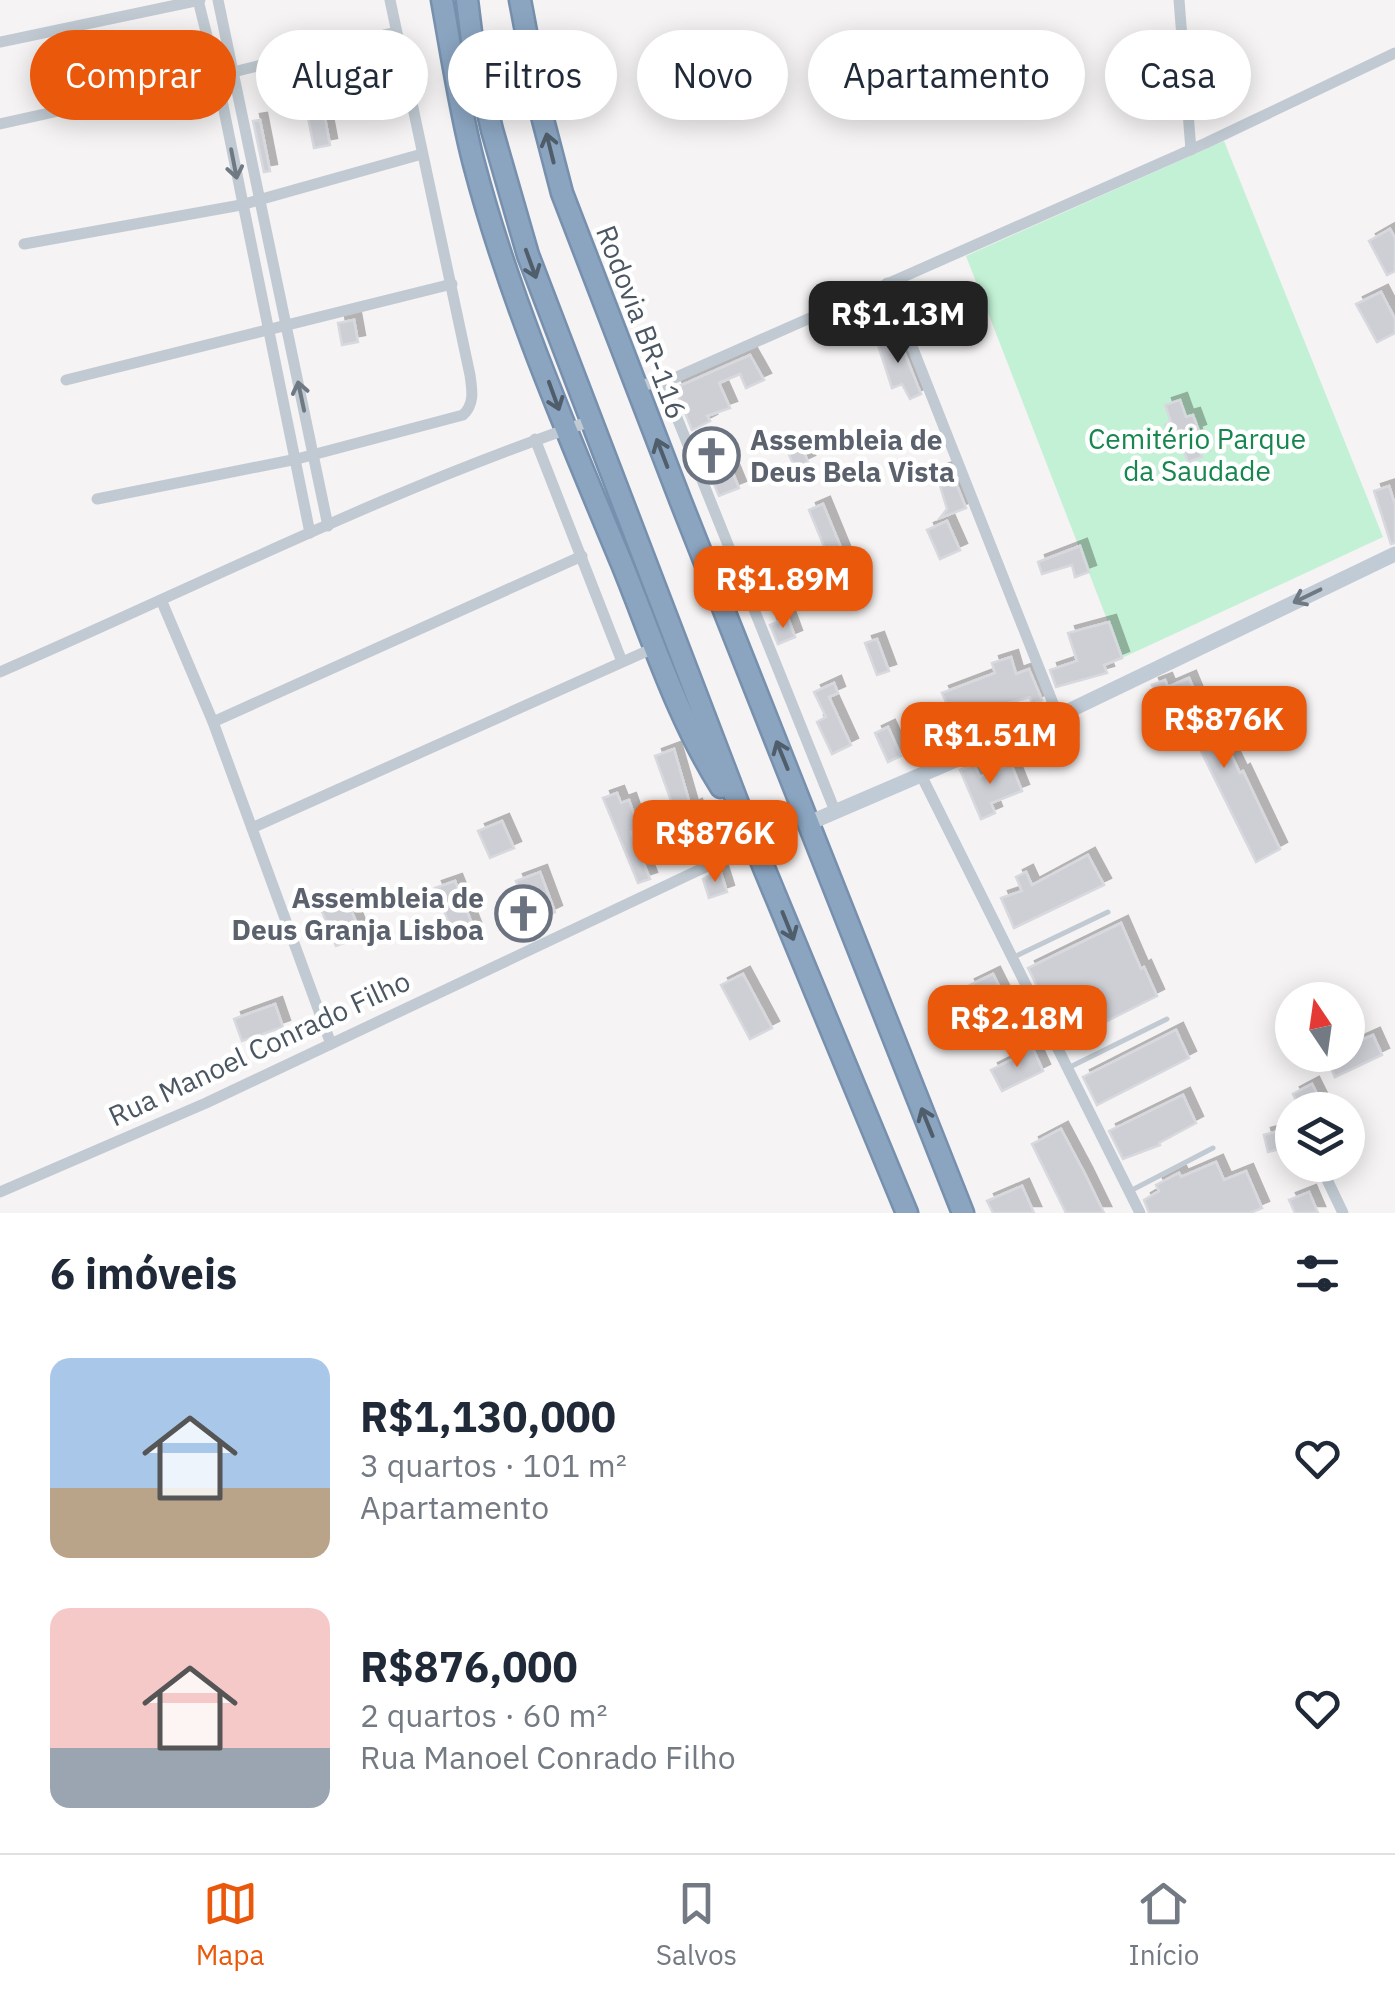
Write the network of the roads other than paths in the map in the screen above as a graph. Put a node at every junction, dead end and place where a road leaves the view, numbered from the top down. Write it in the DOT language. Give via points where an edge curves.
graph roads {
  1 [pos="199,0"];
  2 [pos="218,0"];
  3 [pos="390,0"];
  4 [pos="442,0"];
  5 [pos="466,0"];
  6 [pos="520,0"];
  7 [pos="1179,0"];
  8 [pos="206,30"];
  9 [pos="225,30"];
  10 [pos="396,30"];
  11 [pos="0,42"];
  12 [pos="1395,53"];
  13 [pos="236,77"];
  14 [pos="30,117"];
  15 [pos="225,120"];
  16 [pos="415,120"];
  17 [pos="0,124"];
  18 [pos="1190,150"];
  19 [pos="422,154"];
  20 [pos="258,198"];
  21 [pos="241,205"];
  22 [pos="24,244"];
  23 [pos="888,283"];
  24 [pos="452,284"];
  25 [pos="286,326"];
  26 [pos="270,331"];
  27 [pos="66,380"];
  28 [pos="662,383"];
  29 [pos="636,385"];
  30 [pos="591,421"];
  31 [pos="566,429"];
  32 [pos="535,439"];
  33 [pos="313,453"];
  34 [pos="297,459"];
  35 [pos="98,499"];
  36 [pos="328,526"];
  37 [pos="310,534"];
  38 [pos="1395,554"];
  39 [pos="582,556"];
  40 [pos="162,602"];
  41 [pos="656,646"];
  42 [pos="621,660"];
  43 [pos="0,672"];
  44 [pos="1058,716"];
  45 [pos="213,722"];
  46 [pos="922,775"];
  47 [pos="835,811"];
  48 [pos="809,822"];
  49 [pos="252,828"];
  50 [pos="750,835"];
  51 [pos="1108,912"];
  52 [pos="1012,958"];
  53 [pos="1167,1019"];
  54 [pos="331,1044"];
  55 [pos="1068,1068"];
  56 [pos="1213,1148"];
  57 [pos="1328,1182"];
  58 [pos="1130,1191"];
  59 [pos="0,1192"];
  60 [pos="907,1213"];
  61 [pos="963,1213"];
  62 [pos="1140,1213"];
  63 [pos="1343,1213"];
  1 -- 8 [label="street"];
  1 -- 11 [label="street"];
  2 -- 9 [label="street"];
  3 -- 10 [label="street"];
  4 -- 31 [label="highway, one-way" via="489,218"];
  5 -- 30 [label="highway, one-way" via="517,223"];
  29 -- 6 [label="highway, Rodovia BR-116, one-way" via="558,179"];
  7 -- 18 [label="street"];
  12 -- 18 [label="street"];
  13 -- 20 [label="street"];
  14 -- 17 [label="street"];
  15 -- 21 [label="street, one-way"];
  16 -- 19 [label="street"];
  18 -- 23 [label="street"];
  19 -- 20 [label="street"];
  19 -- 24 [label="street"];
  20 -- 21 [label="street"];
  20 -- 25 [label="street"];
  21 -- 22 [label="street"];
  21 -- 26 [label="street"];
  23 -- 28 [label="street"];
  23 -- 44 [label="street"];
  24 -- 25 [label="street"];
  24 -- 33 [label="street" via="470,376 468,411"];
  25 -- 26 [label="street"];
  33 -- 25 [label="street, one-way"];
  26 -- 27 [label="street"];
  26 -- 34 [label="street"];
  28 -- 29 [label="street"];
  28 -- 47 [label="street"];
  48 -- 29 [label="highway, Rodovia BR-116, one-way"];
  30 -- 31 [label="street"];
  30 -- 50 [label="highway"];
  31 -- 32 [label="street"];
  31 -- 41 [label="highway"];
  32 -- 36 [label="street"];
  32 -- 39 [label="street"];
  33 -- 34 [label="street"];
  33 -- 36 [label="street"];
  34 -- 35 [label="street"];
  34 -- 37 [label="street"];
  36 -- 37 [label="street"];
  37 -- 40 [label="street"];
  38 -- 44 [label="street, one-way"];
  39 -- 42 [label="street"];
  39 -- 45 [label="street"];
  40 -- 43 [label="street"];
  40 -- 45 [label="street"];
  41 -- 42 [label="street"];
  41 -- 50 [label="highway" via="706,761"];
  42 -- 49 [label="street"];
  44 -- 46 [label="street"];
  45 -- 49 [label="street"];
  46 -- 47 [label="street"];
  46 -- 52 [label="street"];
  47 -- 48 [label="street"];
  61 -- 48 [label="highway, Rodovia BR-116, one-way"];
  49 -- 54 [label="street"];
  50 -- 54 [label="street, Rua Manoel Conrado Filho"];
  50 -- 60 [label="highway, one-way"];
  51 -- 52 [label="lane"];
  52 -- 55 [label="street"];
  53 -- 55 [label="lane"];
  54 -- 59 [label="street, Rua Manoel Conrado Filho"];
  55 -- 58 [label="street"];
  56 -- 58 [label="lane"];
  57 -- 63 [label="street"];
  58 -- 62 [label="street"];
}
